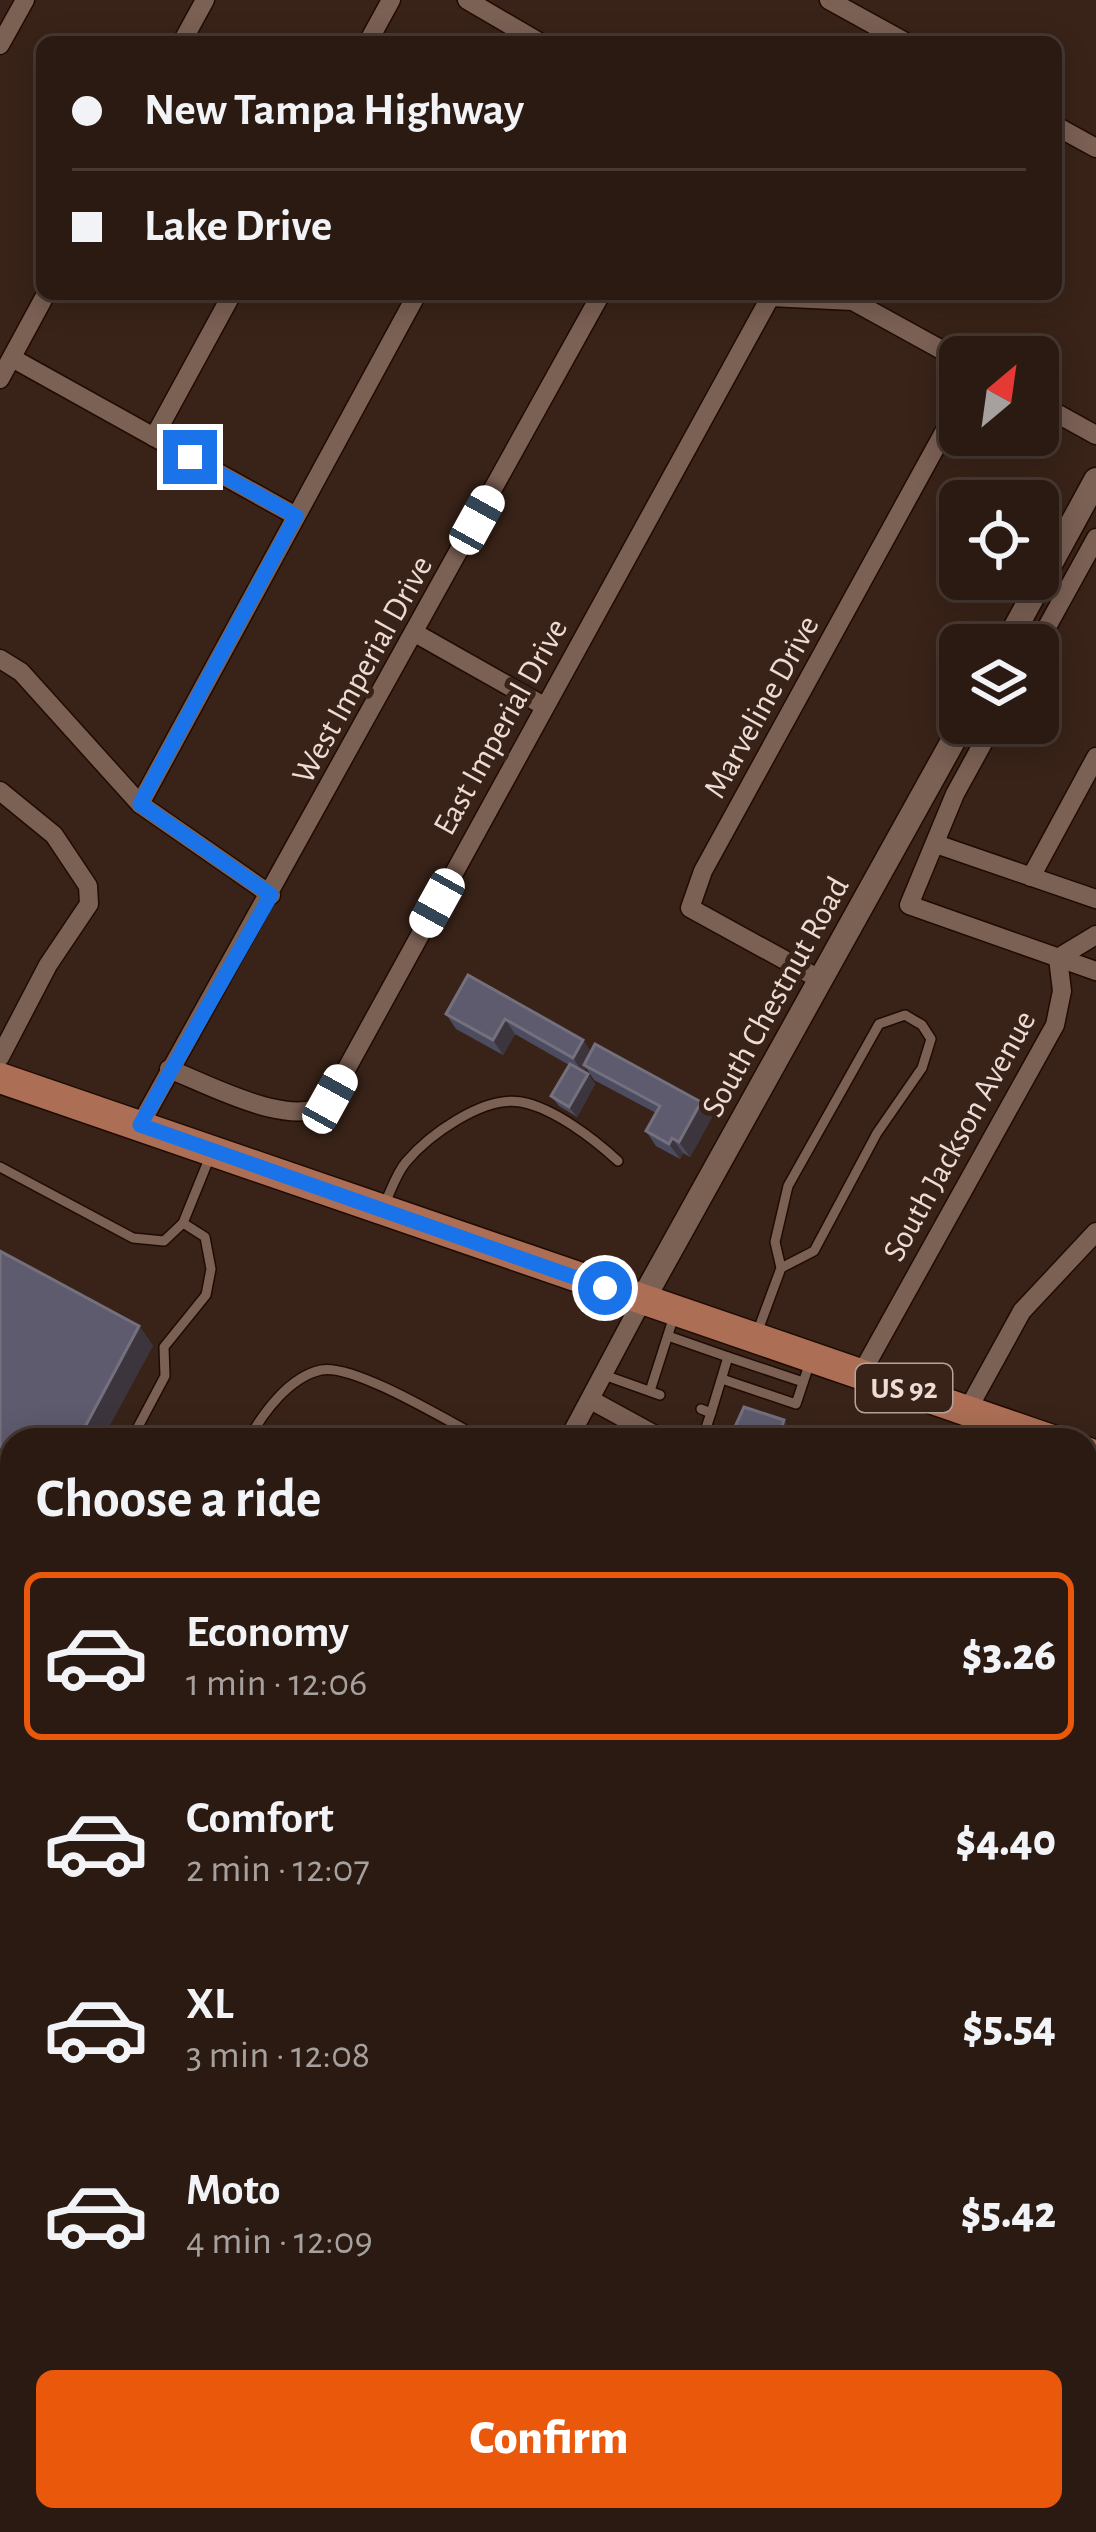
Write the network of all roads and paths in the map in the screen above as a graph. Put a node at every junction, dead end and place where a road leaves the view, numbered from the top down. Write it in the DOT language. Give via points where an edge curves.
graph roads {
  1 [pos="25,0"];
  2 [pos="205,0"];
  3 [pos="391,0"];
  4 [pos="467,0"];
  5 [pos="829,0"];
  6 [pos="185,36"];
  7 [pos="371,36"];
  8 [pos="529,36"];
  9 [pos="894,36"];
  10 [pos="0,45"];
  11 [pos="1062,129"];
  12 [pos="1096,148"];
  13 [pos="43,300"];
  14 [pos="229,300"];
  15 [pos="414,300"];
  16 [pos="598,300"];
  17 [pos="768,300"];
  18 [pos="839,300"];
  19 [pos="939,348"];
  20 [pos="12,358"];
  21 [pos="0,379"];
  22 [pos="1059,415"];
  23 [pos="1096,435"];
  24 [pos="154,437"];
  25 [pos="939,442"];
  26 [pos="1096,480"];
  27 [pos="296,516"];
  28 [pos="1096,538"];
  29 [pos="1017,624"];
  30 [pos="1049,624"];
  31 [pos="415,633"];
  32 [pos="0,659"];
  33 [pos="544,706"];
  34 [pos="951,744"];
  35 [pos="982,744"];
  36 [pos="1096,757"];
  37 [pos="0,791"];
  38 [pos="140,804"];
  39 [pos="936,844"];
  40 [pos="1031,877"];
  41 [pos="271,895"];
  42 [pos="1096,899"];
  43 [pos="1096,935"];
  44 [pos="1058,958"];
  45 [pos="1096,970"];
  46 [pos="821,980"];
  47 [pos="0,1057"];
  48 [pos="169,1069"];
  49 [pos="0,1078"];
  50 [pos="140,1125"];
  51 [pos="213,1150"];
  52 [pos="618,1161"];
  53 [pos="0,1167"];
  54 [pos="382,1210"];
  55 [pos="183,1222"];
  56 [pos="1096,1232"];
  57 [pos="781,1268"];
  58 [pos="642,1300"];
  59 [pos="672,1324"];
  60 [pos="756,1339"];
  61 [pos="728,1358"];
  62 [pos="807,1370"];
  63 [pos="862,1374"];
  64 [pos="604,1375"];
  65 [pos="722,1379"];
  66 [pos="591,1400"];
  67 [pos="968,1409"];
  68 [pos="137,1428"];
  69 [pos="254,1428"];
  70 [pos="460,1428"];
  71 [pos="575,1428"];
  72 [pos="642,1428"];
  73 [pos="704,1428"];
  74 [pos="1019,1428"];
  1 -- 10 [label="street"];
  2 -- 6 [label="street"];
  3 -- 7 [label="street"];
  4 -- 8 [label="street"];
  5 -- 9 [label="street"];
  11 -- 12 [label="street"];
  13 -- 20 [label="street"];
  14 -- 24 [label="street"];
  15 -- 27 [label="street"];
  16 -- 31 [label="street, West Imperial Drive"];
  17 -- 33 [label="street, East Imperial Drive"];
  18 -- 19 [label="street"];
  20 -- 21 [label="street"];
  20 -- 24 [label="street"];
  22 -- 23 [label="street"];
  24 -- 27 [label="street"];
  25 -- 46 [label="street, Marveline Drive" via="690,908"];
  26 -- 29 [label="street"];
  27 -- 38 [label="street"];
  28 -- 30 [label="street"];
  31 -- 33 [label="street"];
  31 -- 41 [label="street, West Imperial Drive"];
  32 -- 38 [label="street" via="21,672"];
  33 -- 48 [label="street, East Imperial Drive" via="323,1106 284,1112"];
  34 -- 46 [label="street, South Chestnut Road"];
  35 -- 39 [label="street"];
  36 -- 40 [label="street"];
  37 -- 47 [label="street" via="55,835 88,886 89,904"];
  38 -- 41 [label="street"];
  39 -- 40 [label="street"];
  39 -- 44 [label="street" via="909,905"];
  40 -- 42 [label="street"];
  41 -- 48 [label="street, West Imperial Drive"];
  43 -- 44 [label="street"];
  44 -- 45 [label="street"];
  44 -- 63 [label="street, South Jackson Avenue" via="1055,1025"];
  46 -- 58 [label="street, South Chestnut Road"];
  48 -- 50 [label="street, West Imperial Drive"];
  49 -- 50 [label="main road, US 92"];
  50 -- 51 [label="main road, US 92"];
  51 -- 54 [label="main road, US 92"];
  51 -- 55 [label="lane"];
  52 -- 54 [label="lane" via="593,1138 520,1102 494,1105 434,1134 402,1166"];
  53 -- 55 [label="lane" via="133,1238 164,1241"];
  54 -- 58 [label="main road, US 92"];
  55 -- 68 [label="lane" via="205,1237 206,1295 164,1347 165,1376"];
  56 -- 67 [label="street" via="1022,1311"];
  57 -- 57 [label="lane" via="775,1242 788,1186 879,1024 905,1015 931,1039 922,1068 814,1251"];
  57 -- 60 [label="lane"];
  58 -- 59 [label="main road, US 92"];
  58 -- 64 [label="street"];
  59 -- 60 [label="main road, US 92"];
  59 -- 61 [label="lane"];
  59 -- 64 [label="lane" via="655,1393"];
  60 -- 62 [label="main road, US 92"];
  61 -- 62 [label="lane"];
  61 -- 65 [label="lane"];
  62 -- 63 [label="main road, US 92"];
  62 -- 65 [label="lane" via="796,1404"];
  63 -- 67 [label="main road, US 92"];
  64 -- 66 [label="street"];
  65 -- 73 [label="lane"];
  66 -- 71 [label="street"];
  66 -- 72 [label="street"];
  67 -- 74 [label="main road, US 92"];
  69 -- 70 [label="lane" via="302,1377 326,1369"];
}
